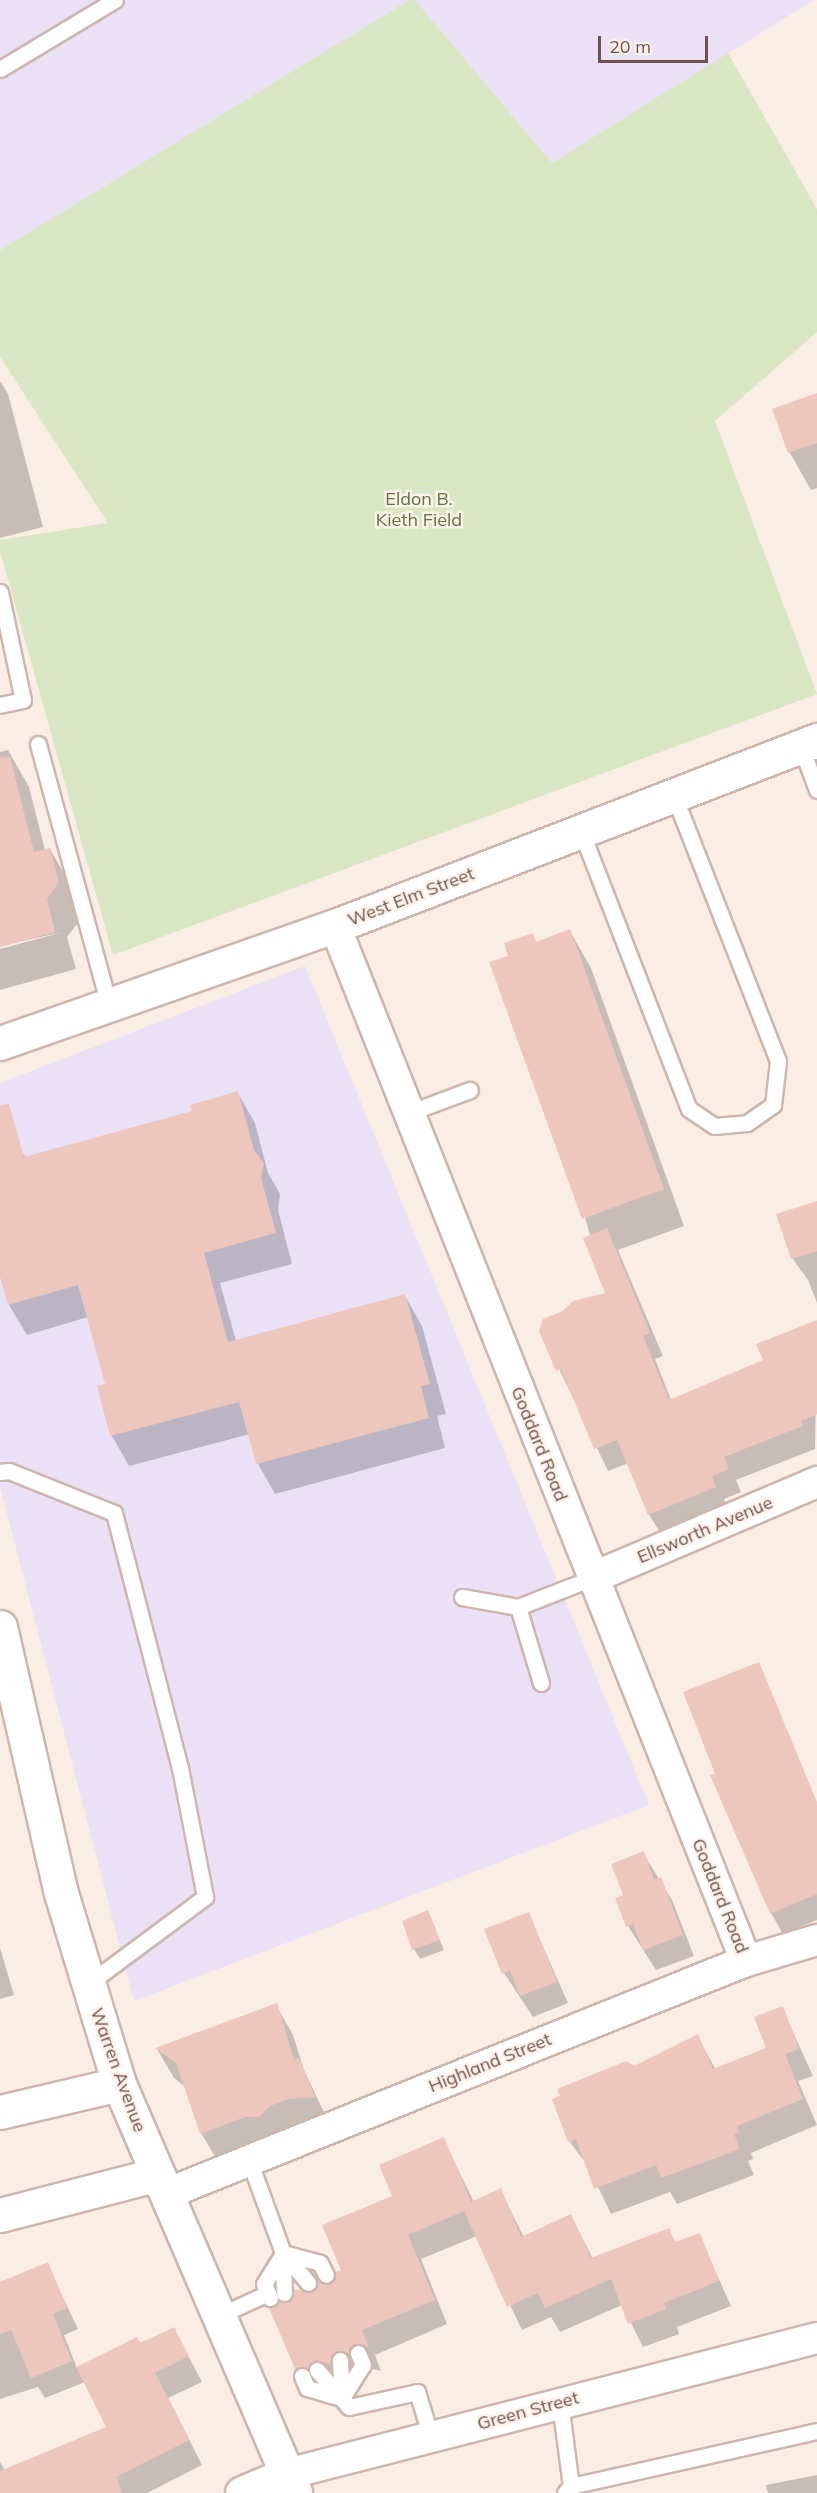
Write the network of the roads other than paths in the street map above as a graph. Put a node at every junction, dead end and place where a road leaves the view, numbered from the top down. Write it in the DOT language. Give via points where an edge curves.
graph roads {
  1 [pos="115,0"];
  2 [pos="0,69"];
  3 [pos="0,592"];
  4 [pos="0,705"];
  5 [pos="809,743"];
  6 [pos="38,744"];
  7 [pos="817,790"];
  8 [pos="674,795"];
  9 [pos="581,831"];
  10 [pos="335,926"];
  11 [pos="109,1005"];
  12 [pos="0,1043"];
  13 [pos="470,1090"];
  14 [pos="408,1113"];
  15 [pos="0,1472"];
  16 [pos="817,1482"];
  17 [pos="592,1578"];
  18 [pos="462,1597"];
  19 [pos="518,1607"];
  20 [pos="0,1627"];
  21 [pos="541,1683"];
  22 [pos="11,1719"];
  23 [pos="817,1940"];
  24 [pos="746,1961"];
  25 [pos="88,1984"];
  26 [pos="119,2084"];
  27 [pos="0,2112"];
  28 [pos="249,2160"];
  29 [pos="162,2184"];
  30 [pos="0,2215"];
  31 [pos="283,2253"];
  32 [pos="326,2276"];
  33 [pos="308,2283"];
  34 [pos="218,2316"];
  35 [pos="817,2338"];
  36 [pos="358,2353"];
  37 [pos="340,2360"];
  38 [pos="317,2370"];
  39 [pos="302,2376"];
  40 [pos="342,2398"];
  41 [pos="560,2403"];
  42 [pos="817,2432"];
  43 [pos="431,2437"];
  44 [pos="291,2484"];
  45 [pos="568,2489"];
  46 [pos="242,2493"];
  1 -- 2 [label="lane"];
  3 -- 4 [label="lane" via="23,700"];
  5 -- 7 [label="lane"];
  5 -- 8 [label="main road, West Elm Street"];
  6 -- 11 [label="lane"];
  8 -- 9 [label="main road, West Elm Street"];
  8 -- 9 [label="lane" via="778,1061 773,1105 747,1123 714,1126 689,1109"];
  9 -- 10 [label="main road, West Elm Street"];
  10 -- 11 [label="main road, West Elm Street"];
  10 -- 14 [label="street, Goddard Road"];
  11 -- 12 [label="main road, West Elm Street"];
  13 -- 14 [label="lane"];
  14 -- 17 [label="street, Goddard Road"];
  15 -- 25 [label="lane" via="9,1471 114,1513 180,1768 205,1897"];
  16 -- 17 [label="street, Ellsworth Avenue"];
  17 -- 19 [label="lane"];
  17 -- 24 [label="street, Goddard Road"];
  18 -- 19 [label="lane"];
  19 -- 21 [label="lane"];
  20 -- 22 [label="main road, Warren Avenue"];
  22 -- 25 [label="main road, Warren Avenue"];
  23 -- 24 [label="street, Highland Street"];
  24 -- 28 [label="street, Highland Street"];
  25 -- 26 [label="main road, Warren Avenue"];
  26 -- 27 [label="main road"];
  26 -- 29 [label="main road, Warren Avenue"];
  28 -- 29 [label="street, Highland Street"];
  28 -- 31 [label="lane"];
  29 -- 30 [label="main road"];
  29 -- 34 [label="main road, Warren Avenue"];
  31 -- 32 [label="lane" via="320,2263"];
  31 -- 33 [label="lane"];
  31 -- 34 [label="lane" via="264,2284 274,2295"];
  34 -- 44 [label="main road, Warren Avenue"];
  35 -- 41 [label="street, Green Street"];
  36 -- 40 [label="lane" via="363,2365"];
  37 -- 40 [label="lane"];
  38 -- 40 [label="lane"];
  39 -- 40 [label="lane" via="307,2388"];
  40 -- 43 [label="lane" via="349,2407 417,2392"];
  41 -- 43 [label="street, Green Street"];
  41 -- 45 [label="lane"];
  42 -- 45 [label="lane"];
  43 -- 44 [label="street, Green Street"];
  44 -- 46 [label="main road, Green Street"];
}
